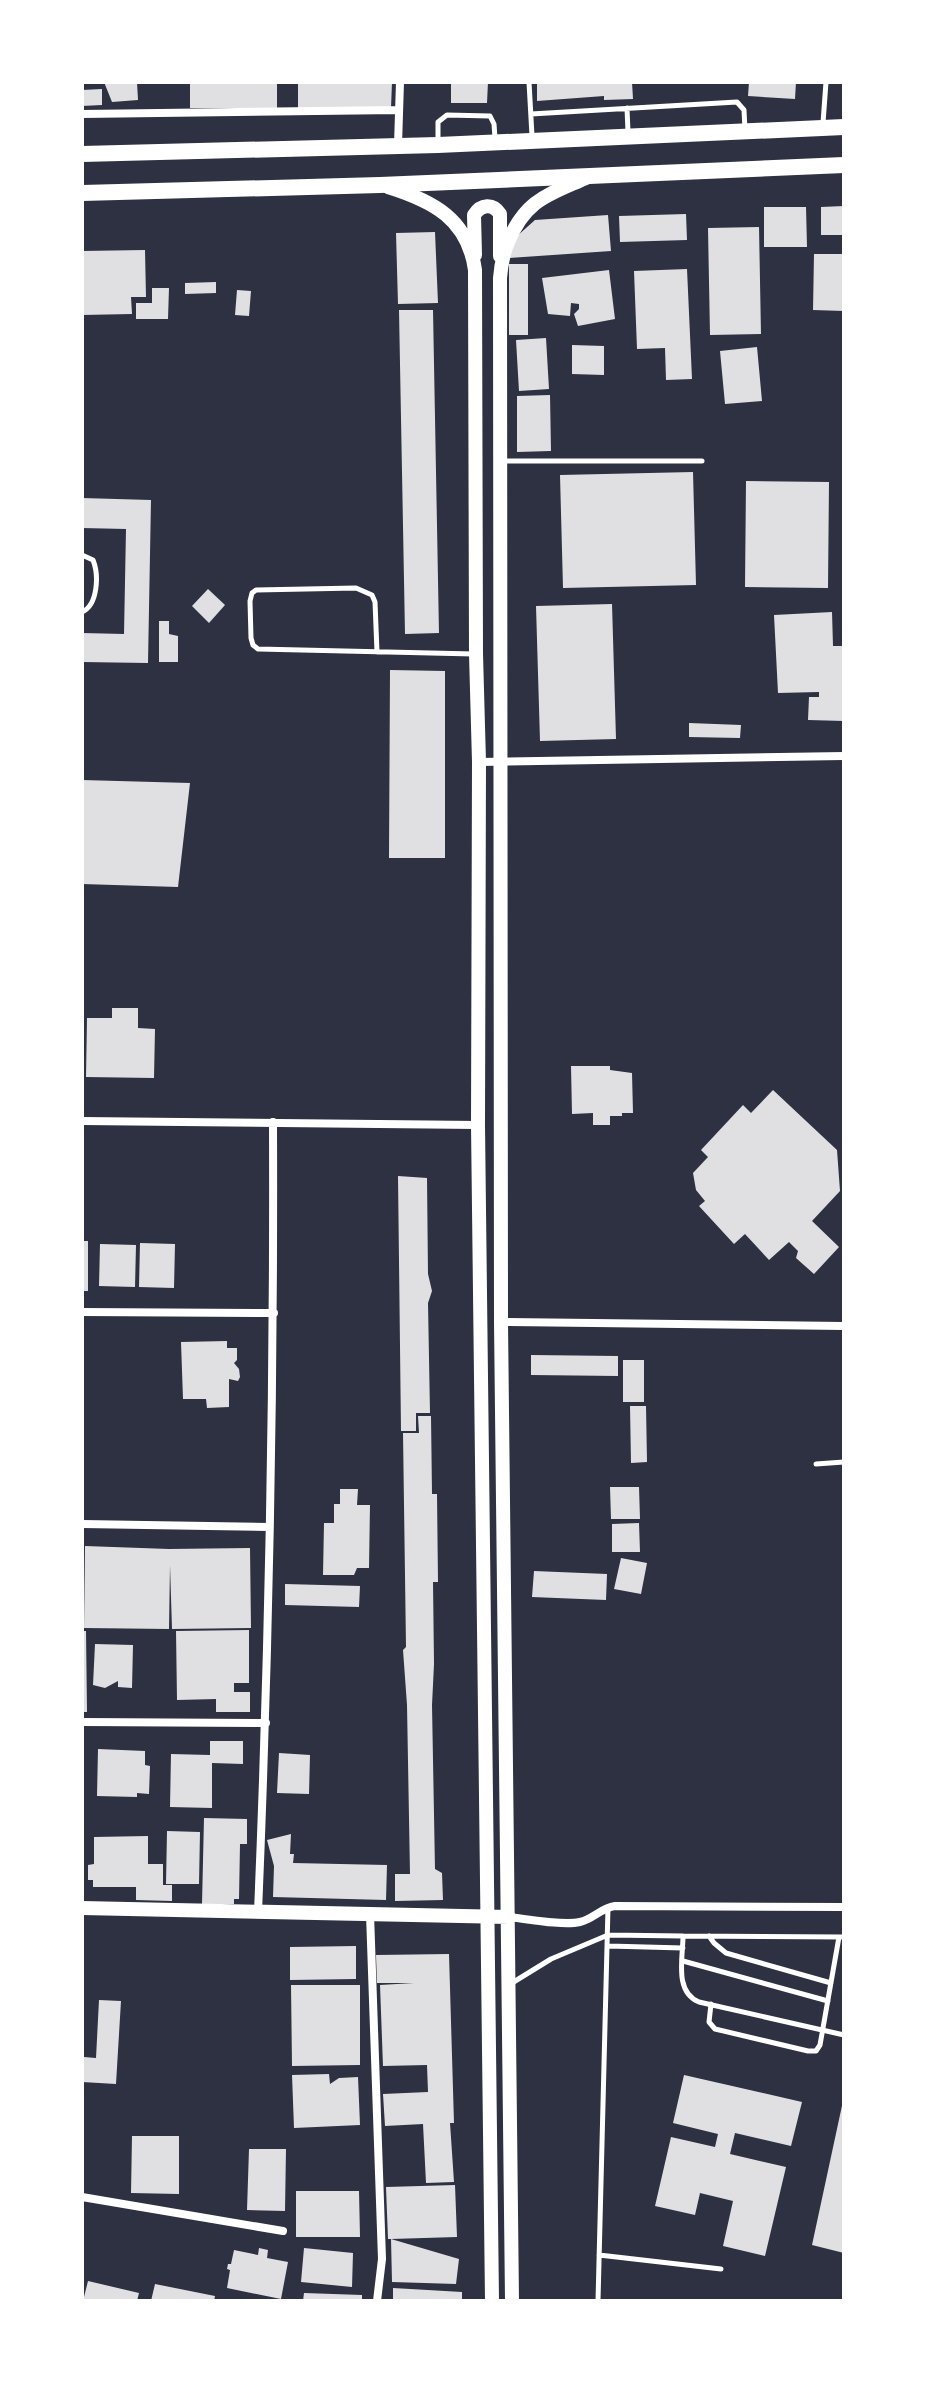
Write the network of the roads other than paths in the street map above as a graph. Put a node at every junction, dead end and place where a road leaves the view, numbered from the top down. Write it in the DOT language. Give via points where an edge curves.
graph roads {
  1 [pos="400,82"];
  2 [pos="529,82"];
  3 [pos="826,82"];
  4 [pos="627,108"];
  5 [pos="398,110"];
  6 [pos="82,114"];
  7 [pos="531,114"];
  8 [pos="844,127"];
  9 [pos="823,128"];
  10 [pos="745,131"];
  11 [pos="628,137"];
  12 [pos="532,141"];
  13 [pos="495,143"];
  14 [pos="438,145"];
  15 [pos="398,146"];
  16 [pos="82,154"];
  17 [pos="844,165"];
  18 [pos="595,174"];
  19 [pos="380,185"];
  20 [pos="82,193"];
  21 [pos="474,261"];
  22 [pos="500,268"];
  23 [pos="500,461"];
  24 [pos="702,461"];
  25 [pos="82,555"];
  26 [pos="82,612"];
  27 [pos="377,652"];
  28 [pos="476,654"];
  29 [pos="844,756"];
  30 [pos="479,762"];
  31 [pos="502,762"];
  32 [pos="82,1121"];
  33 [pos="273,1122"];
  34 [pos="478,1125"];
  35 [pos="82,1312"];
  36 [pos="274,1313"];
  37 [pos="501,1322"];
  38 [pos="844,1326"];
  39 [pos="844,1462"];
  40 [pos="816,1464"];
  41 [pos="82,1524"];
  42 [pos="269,1527"];
  43 [pos="82,1722"];
  44 [pos="266,1723"];
  45 [pos="608,1907"];
  46 [pos="844,1907"];
  47 [pos="82,1908"];
  48 [pos="258,1912"];
  49 [pos="370,1914"];
  50 [pos="488,1917"];
  51 [pos="509,1917"];
  52 [pos="608,1935"];
  53 [pos="683,1936"];
  54 [pos="709,1936"];
  55 [pos="842,1937"];
  56 [pos="608,1946"];
  57 [pos="683,1948"];
  58 [pos="836,1955"];
  59 [pos="844,1957"];
  60 [pos="683,1961"];
  61 [pos="831,1983"];
  62 [pos="508,1986"];
  63 [pos="828,2001"];
  64 [pos="711,2004"];
  65 [pos="823,2030"];
  66 [pos="844,2035"];
  67 [pos="82,2197"];
  68 [pos="283,2231"];
  69 [pos="599,2255"];
  70 [pos="721,2269"];
  71 [pos="377,2301"];
  72 [pos="492,2301"];
  73 [pos="512,2301"];
  74 [pos="598,2301"];
  1 -- 5 [label="street"];
  2 -- 7 [label="lane"];
  3 -- 9 [label="lane"];
  4 -- 7 [label="lane"];
  4 -- 10 [label="lane" via="737,102 744,110"];
  4 -- 11 [label="lane"];
  5 -- 6 [label="street"];
  5 -- 15 [label="street"];
  7 -- 12 [label="lane"];
  8 -- 9 [label="main road"];
  9 -- 10 [label="main road"];
  10 -- 11 [label="main road"];
  11 -- 12 [label="main road"];
  12 -- 13 [label="main road"];
  13 -- 14 [label="main road"];
  13 -- 14 [label="lane" via="490,116 447,115 438,122"];
  14 -- 15 [label="main road"];
  15 -- 16 [label="main road"];
  17 -- 18 [label="main road"];
  18 -- 19 [label="main road"];
  18 -- 22 [label="main road" via="526,210"];
  19 -- 20 [label="main road"];
  19 -- 21 [label="main road" via="424,199 443,212"];
  21 -- 22 [label="main road" via="474,215 481,207 492,207 501,220"];
  21 -- 28 [label="main road"];
  22 -- 23 [label="main road"];
  23 -- 24 [label="lane"];
  23 -- 31 [label="main road"];
  25 -- 26 [label="lane" via="93,560 97,570 92,603"];
  27 -- 27 [label="lane" via="258,649 251,638 252,593 356,588 372,595"];
  27 -- 28 [label="lane"];
  28 -- 30 [label="main road"];
  29 -- 31 [label="street"];
  30 -- 31 [label="street"];
  30 -- 34 [label="main road"];
  31 -- 37 [label="main road"];
  32 -- 33 [label="street"];
  33 -- 34 [label="street"];
  33 -- 36 [label="street"];
  34 -- 50 [label="main road"];
  35 -- 36 [label="street"];
  36 -- 42 [label="street"];
  37 -- 38 [label="street"];
  37 -- 51 [label="main road"];
  39 -- 40 [label="lane"];
  41 -- 42 [label="street"];
  42 -- 44 [label="street"];
  43 -- 44 [label="street"];
  44 -- 48 [label="street"];
  45 -- 46 [label="street"];
  45 -- 51 [label="street" via="577,1923"];
  45 -- 52 [label="lane"];
  47 -- 48 [label="main road"];
  48 -- 49 [label="main road"];
  49 -- 50 [label="main road"];
  49 -- 71 [label="street" via="382,2259"];
  50 -- 51 [label="main road"];
  50 -- 72 [label="main road"];
  51 -- 62 [label="main road"];
  52 -- 53 [label="lane"];
  52 -- 56 [label="lane"];
  52 -- 62 [label="lane" via="541,1964"];
  53 -- 54 [label="lane"];
  53 -- 57 [label="lane"];
  54 -- 55 [label="lane"];
  54 -- 61 [label="lane" via="726,1953"];
  55 -- 58 [label="lane"];
  56 -- 57 [label="lane"];
  56 -- 69 [label="lane"];
  57 -- 60 [label="lane"];
  58 -- 59 [label="lane"];
  58 -- 61 [label="lane"];
  60 -- 63 [label="lane"];
  60 -- 64 [label="lane" via="684,1990"];
  61 -- 63 [label="lane"];
  62 -- 73 [label="main road"];
  63 -- 65 [label="lane"];
  64 -- 65 [label="lane"];
  64 -- 65 [label="lane" via="709,2022 715,2029 808,2051 819,2048"];
  65 -- 66 [label="lane"];
  67 -- 68 [label="street"];
  69 -- 70 [label="lane"];
  69 -- 74 [label="lane"];
}
